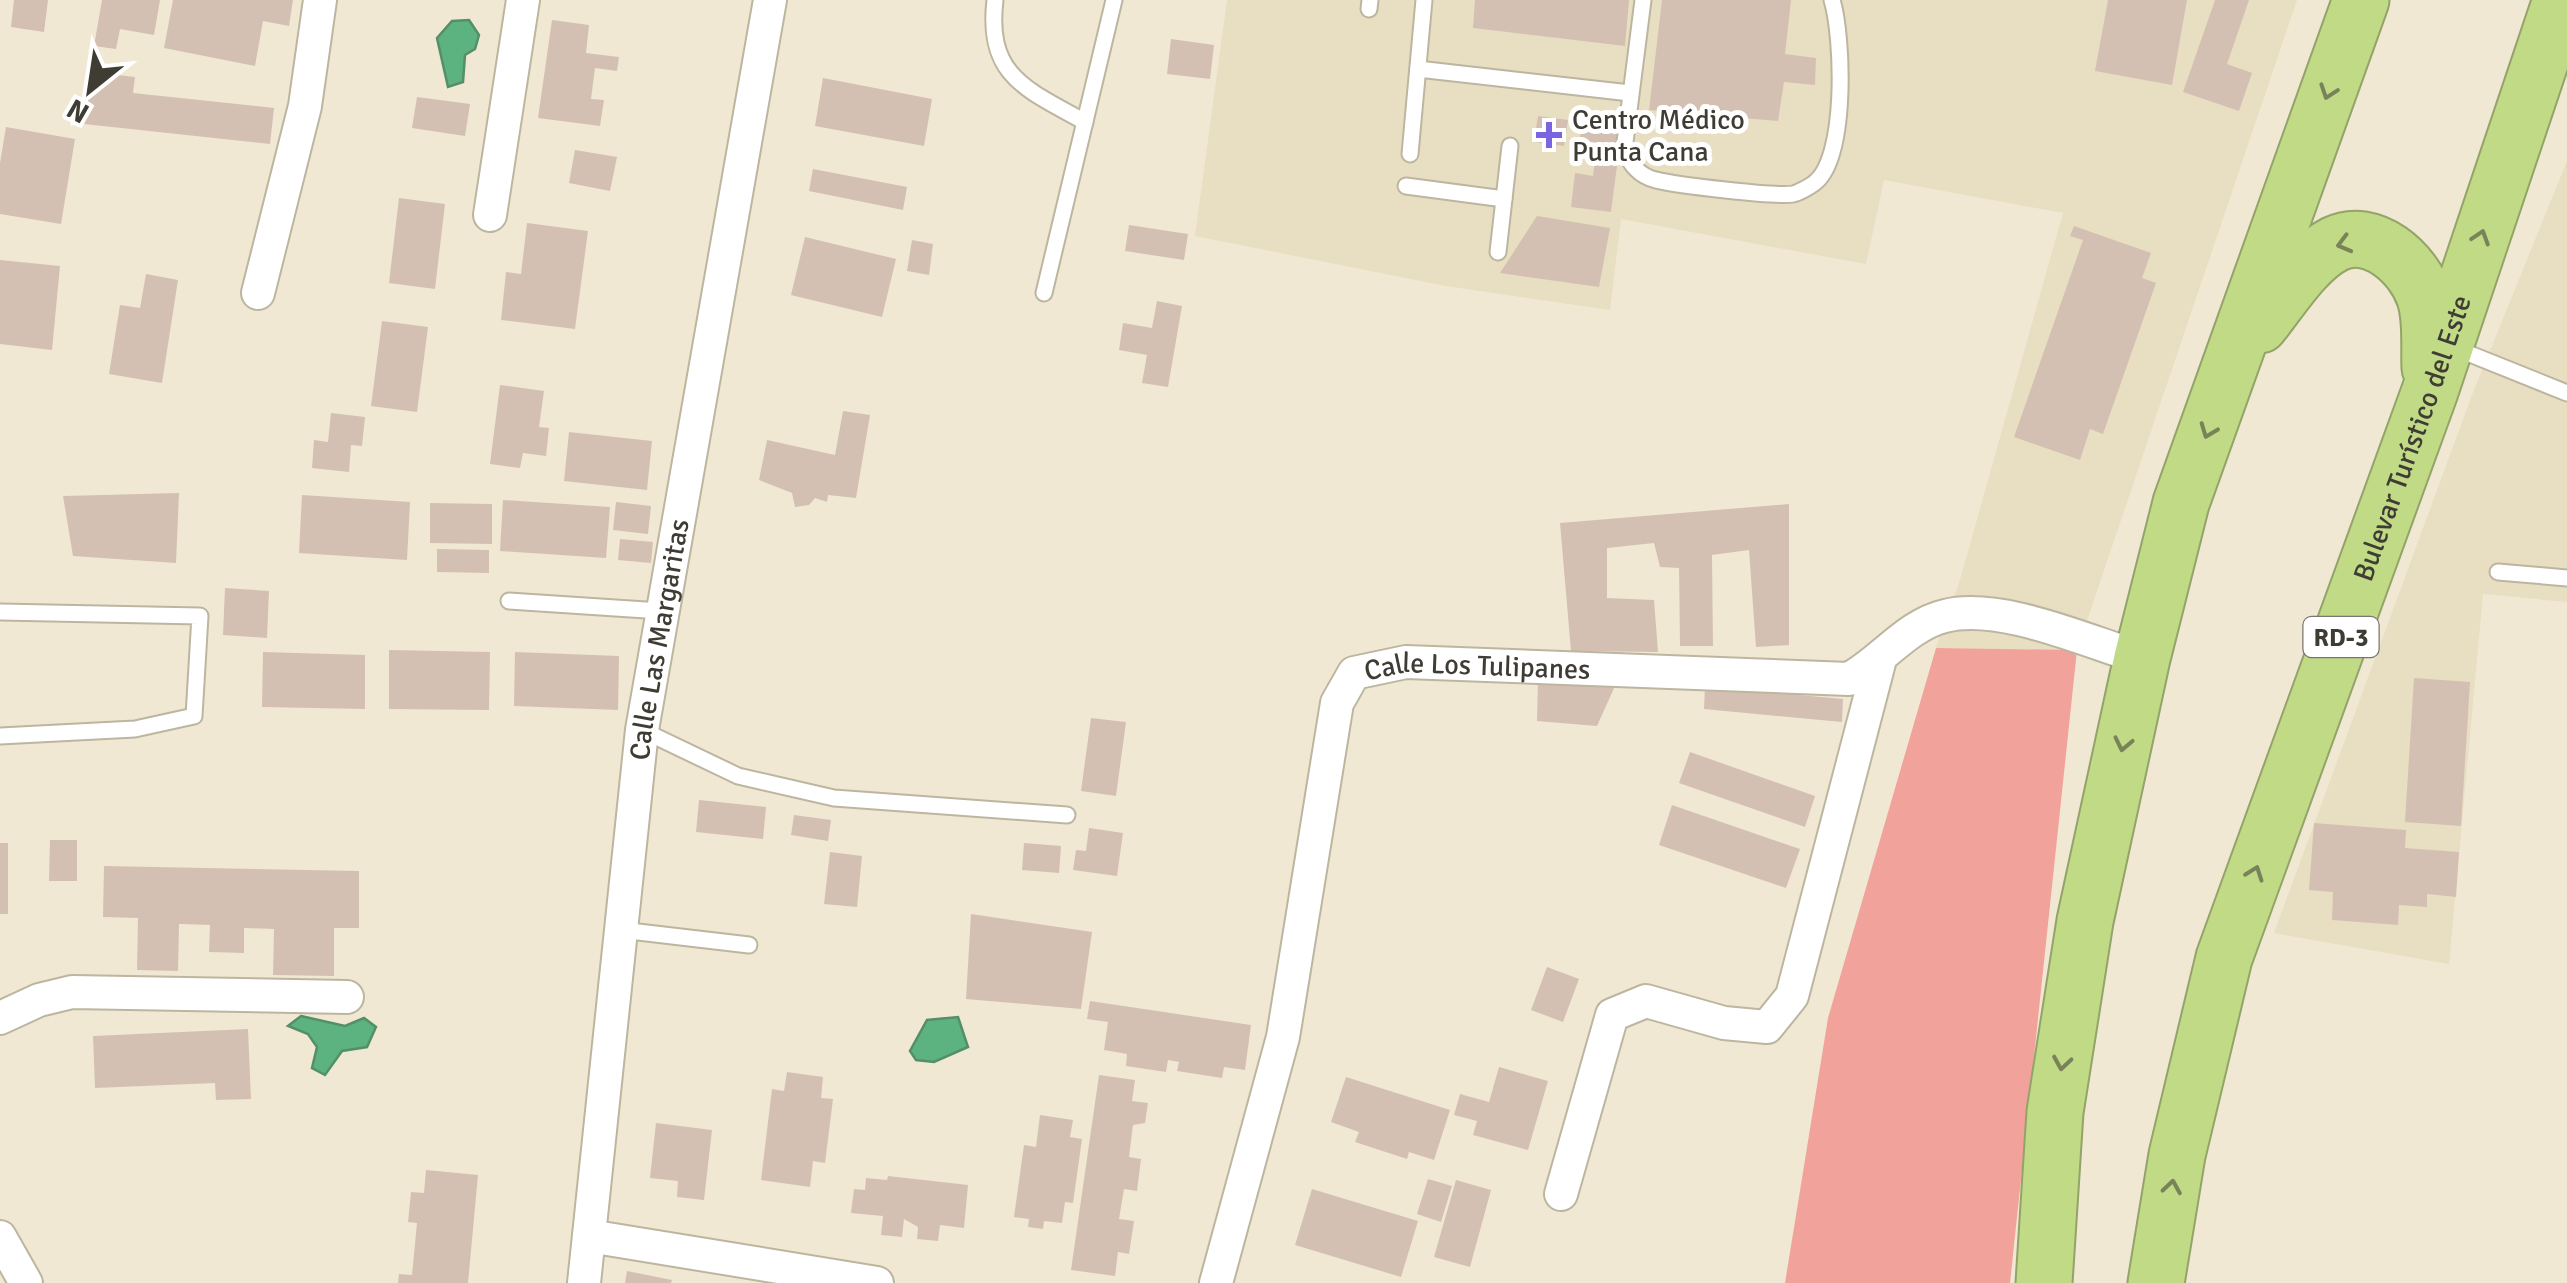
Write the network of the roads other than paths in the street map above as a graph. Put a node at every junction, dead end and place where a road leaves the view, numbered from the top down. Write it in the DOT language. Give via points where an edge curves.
graph roads {
  1 [pos="320,0"];
  2 [pos="523,0"];
  3 [pos="770,0"];
  4 [pos="994,0"];
  5 [pos="1114,0"];
  6 [pos="1424,0"];
  7 [pos="1643,0"];
  8 [pos="1832,0"];
  9 [pos="2352,13"];
  10 [pos="2563,31"];
  11 [pos="1418,70"];
  12 [pos="1630,93"];
  13 [pos="1084,122"];
  14 [pos="1510,146"];
  15 [pos="1410,154"];
  16 [pos="1406,186"];
  17 [pos="1504,199"];
  18 [pos="490,215"];
  19 [pos="1498,252"];
  20 [pos="1044,292"];
  21 [pos="258,294"];
  22 [pos="2238,352"];
  23 [pos="2438,368"];
  24 [pos="2567,393"];
  25 [pos="2498,572"];
  26 [pos="2567,578"];
  27 [pos="509,602"];
  28 [pos="661,610"];
  29 [pos="0,612"];
  30 [pos="2142,658"];
  31 [pos="1878,663"];
  32 [pos="642,730"];
  33 [pos="0,736"];
  34 [pos="1067,814"];
  35 [pos="621,930"];
  36 [pos="749,946"];
  37 [pos="347,997"];
  38 [pos="0,1018"];
  39 [pos="1561,1194"];
  40 [pos="0,1236"];
  41 [pos="588,1236"];
  42 [pos="26,1283"];
  43 [pos="584,1283"];
  44 [pos="878,1283"];
  45 [pos="1216,1283"];
  46 [pos="2044,1283"];
  47 [pos="2156,1283"];
  1 -- 21 [label="street" via="305,106"];
  2 -- 18 [label="street"];
  3 -- 28 [label="street, Calle Las Margaritas"];
  4 -- 13 [label="lane" via="997,57 1022,87"];
  5 -- 13 [label="lane"];
  6 -- 11 [label="lane"];
  7 -- 12 [label="lane"];
  8 -- 12 [label="lane" via="1840,26 1830,158 1817,182 1792,194 1654,180 1632,168 1624,150"];
  9 -- 22 [label="highway, one-way"];
  23 -- 10 [label="highway, Bulevar Turístico del Este / RD-3, one-way" via="2527,96"];
  11 -- 12 [label="lane"];
  11 -- 15 [label="lane"];
  13 -- 20 [label="lane"];
  14 -- 17 [label="lane"];
  16 -- 17 [label="lane"];
  17 -- 19 [label="lane"];
  23 -- 22 [label="highway, one-way" via="2426,298 2409,267 2366,240 2349,240 2321,255"];
  22 -- 30 [label="highway, one-way" via="2181,503"];
  23 -- 24 [label="lane"];
  47 -- 23 [label="highway, Bulevar Turístico del Este / RD-3, one-way" via="2177,1155 2224,958"];
  25 -- 26 [label="lane"];
  27 -- 28 [label="lane"];
  28 -- 32 [label="street, Calle Las Margaritas"];
  29 -- 33 [label="lane" via="200,616 194,716 135,729"];
  30 -- 31 [label="street, Calle Los Tulipanes" via="2005,616 1946,615 1902,637"];
  30 -- 46 [label="highway, one-way" via="2085,921 2054,1112"];
  31 -- 39 [label="street" via="1792,996 1767,1026 1724,1024 1646,1002 1612,1015"];
  31 -- 45 [label="street, Calle Los Tulipanes" via="1849,679 1406,662 1354,673 1337,703 1284,1037"];
  32 -- 34 [label="lane" via="738,776 834,798"];
  32 -- 35 [label="street, Calle Las Margaritas"];
  35 -- 36 [label="lane"];
  35 -- 41 [label="street, Calle Las Margaritas"];
  37 -- 38 [label="street" via="105,990 40,1000"];
  40 -- 42 [label="street"];
  41 -- 43 [label="street, Calle Las Margaritas"];
  41 -- 44 [label="street"];
}
